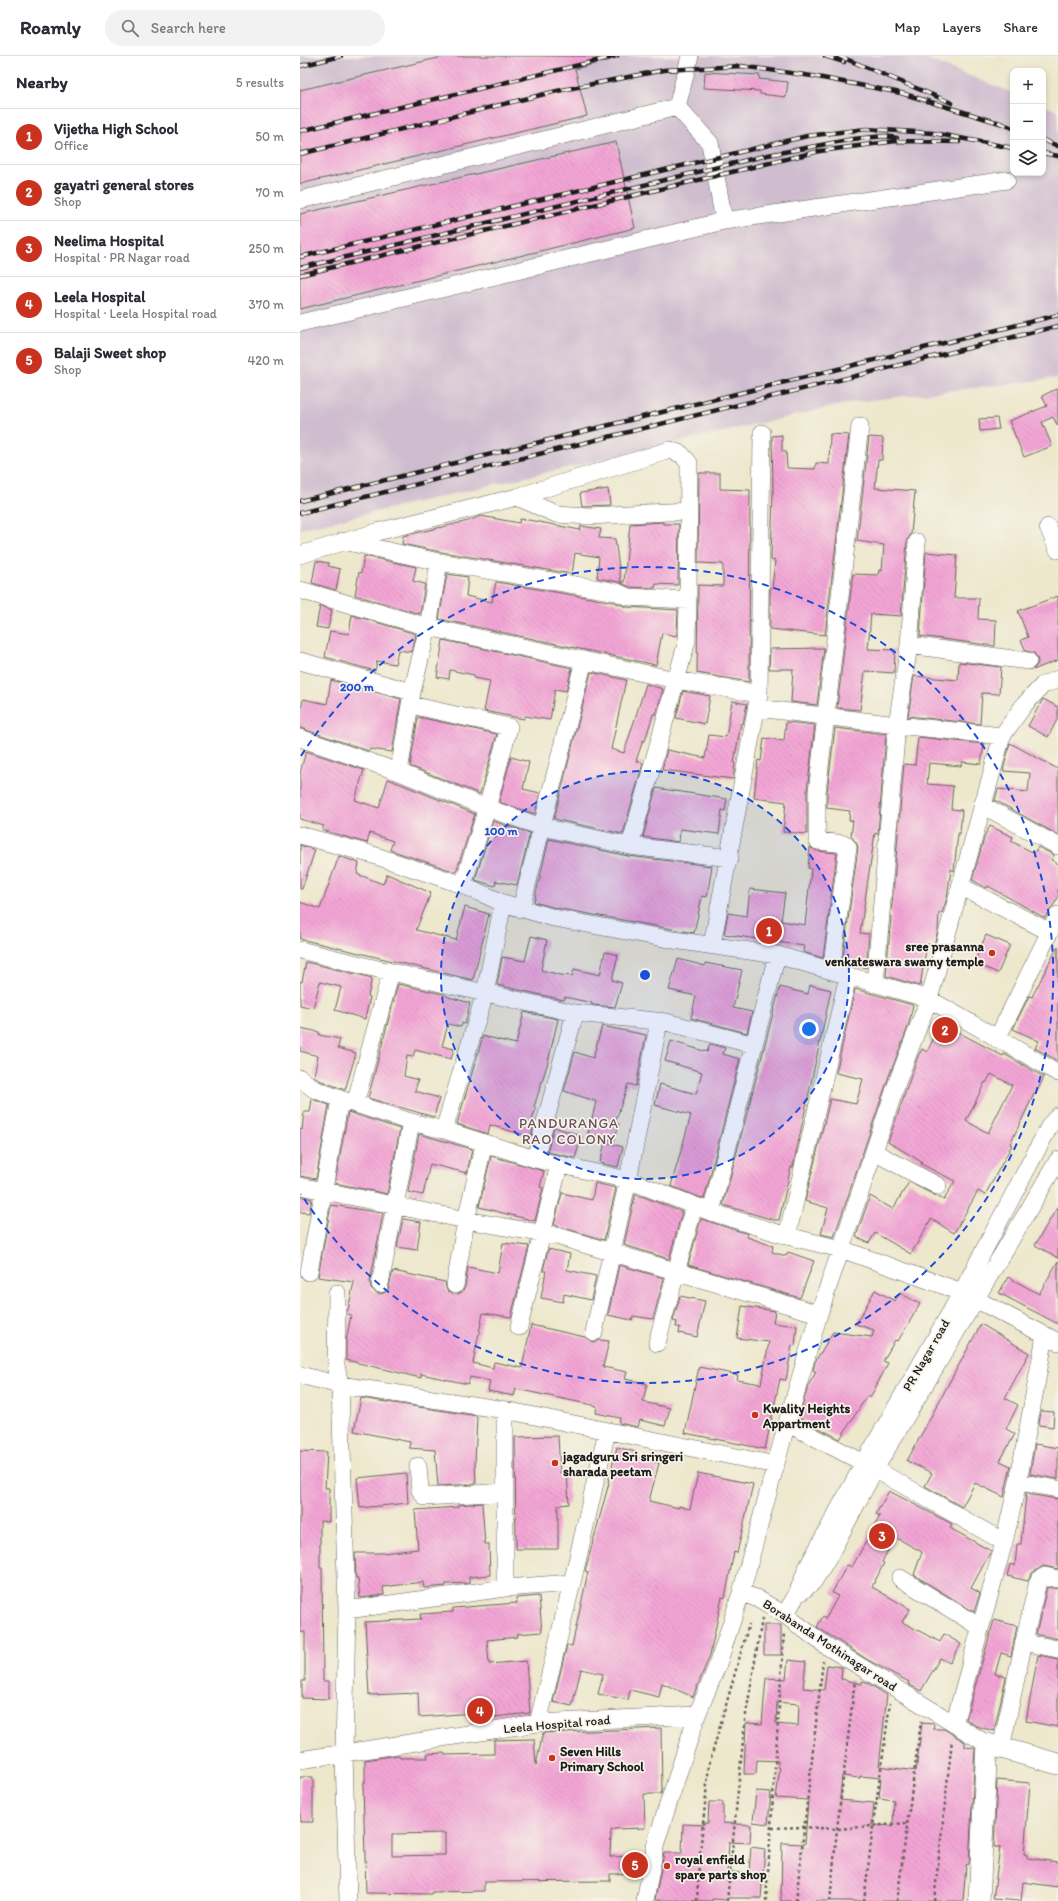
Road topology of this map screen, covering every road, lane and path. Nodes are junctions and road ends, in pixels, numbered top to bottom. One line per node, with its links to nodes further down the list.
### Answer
1 (690, 56): 2 (street)
2 (677, 107): 4 (street); 5 (street)
3 (1007, 180): 5 (street)
4 (300, 200)
5 (724, 221): 6 (street)
6 (300, 323)
7 (860, 426): 28 (street)
8 (762, 433): 27 (street)
9 (517, 497): 10 (street); 10 (street); 12 (street)
10 (688, 511): 18 (street)
11 (1048, 527): 14 (street)
12 (343, 541): 15 (street); 16 (street)
13 (917, 542): 20 (street)
14 (1058, 550)
15 (300, 555)
16 (439, 562): 18 (street); 19 (street)
17 (300, 590): 19 (street)
18 (688, 600): 25 (street)
19 (428, 627): 21 (street); 26 (street)
20 (909, 645): 23 (street); 29 (street)
21 (584, 660): 25 (street); 35 (street)
22 (300, 661): 26 (street)
23 (1028, 661)
24 (1058, 679): 30 (street)
25 (676, 680): 27 (street); 37 (street)
26 (412, 698): 32 (street); 34 (street)
27 (758, 701): 28 (street); 39 (street)
28 (826, 716): 29 (street); 49 (street)
29 (897, 725): 30 (street); 52 (street)
30 (1002, 736): 33 (street)
31 (300, 738): 32 (street)
32 (399, 772): 34 (street)
33 (982, 805): 38 (street); 41 (street)
34 (487, 808): 35 (street); 40 (street)
35 (542, 827): 37 (street); 43 (street)
36 (300, 834): 40 (street)
37 (630, 846): 39 (street)
38 (1058, 846)
39 (730, 858): 46 (street)
40 (463, 885): 42 (street)
41 (960, 886): 45 (street); 54 (street)
42 (503, 903): 43 (street); 53 (street)
43 (521, 909): 46 (street)
44 (1058, 915): 45 (street)
45 (1050, 932): 57 (street)
46 (712, 945): 48 (street)
47 (300, 950): 50 (street)
48 (777, 956): 49 (street); 58 (street)
49 (831, 971): 51 (street)
50 (391, 972): 53 (street); 61 (street)
51 (848, 976): 52 (street); 79 (street)
52 (875, 984): 54 (street)
53 (485, 993): 55 (street); 64 (street)
54 (929, 999): 57 (street); 66 (street)
55 (575, 1013): 56 (street); 67 (street)
56 (658, 1022): 58 (street); 70 (street)
57 (998, 1039): 59 (street)
58 (754, 1045): 76 (street)
59 (1058, 1073)
60 (300, 1078): 61 (street)
61 (347, 1102): 63 (street); 73 (street)
62 (1058, 1116): 87 (street, PR Nagar road)
63 (411, 1122): 64 (street); 74 (street)
64 (444, 1130): 65 (street)
65 (484, 1143): 67 (street); 77 (street)
66 (874, 1152): 72 (street); 80 (street)
67 (535, 1159): 69 (street)
68 (1058, 1160): 87 (street, PR Nagar road)
69 (559, 1165): 70 (street); 78 (street)
70 (628, 1180): 75 (street); 81 (street)
71 (300, 1186): 73 (street)
72 (938, 1186)
73 (323, 1191): 74 (street); 82 (street)
74 (395, 1206): 77 (street); 84 (street)
75 (694, 1206): 76 (street); 83 (street)
76 (712, 1212): 79 (street)
77 (466, 1220): 78 (street); 85 (street)
78 (541, 1234): 81 (street); 89 (street)
79 (787, 1236): 80 (street)
80 (841, 1249): 87 (street); 88 (street)
81 (612, 1252): 83 (street); 90 (street)
82 (309, 1272)
83 (676, 1272): 88 (street); 92 (street)
84 (380, 1284)
85 (455, 1285)
86 (337, 1293): 94 (street)
87 (969, 1296): 91 (street); 100 (street, PR Nagar road)
88 (820, 1314): 96 (street)
89 (519, 1327)
90 (594, 1332)
91 (1052, 1339): 101 (street)
92 (657, 1343)
93 (300, 1376): 94 (street)
94 (340, 1385): 95 (street); 110 (street)
95 (505, 1410): 97 (street); 103 (street)
96 (787, 1423): 98 (street); 100 (street)
97 (607, 1431): 98 (street); 107 (street)
98 (776, 1465): 109 (street)
99 (418, 1466): 103 (street)
100 (870, 1466): 104 (street); 111 (street, PR Nagar road)
101 (1018, 1482): 102 (street); 104 (street)
102 (1058, 1489)
103 (505, 1492): 108 (street)
104 (1004, 1542): 112 (street)
105 (900, 1578): 112 (street)
106 (1058, 1579): 113 (street)
107 (572, 1583): 108 (street); 120 (street)
108 (505, 1588): 110 (street)
109 (754, 1598): 111 (street, Borabanda Mothinagar road); 119 (street); 133 (path); 134 (path)
110 (347, 1610): 123 (street)
111 (785, 1614): 114 (street, Borabanda Mothinagar road); 129 (path)
112 (980, 1627): 121 (street)
113 (1025, 1637): 115 (street); 122 (street)
114 (824, 1645): 116 (street, Borabanda Mothinagar road); 128 (path)
115 (1058, 1649)
116 (857, 1666): 117 (street, Borabanda Mothinagar road); 130 (path)
117 (893, 1686): 118 (street, Borabanda Mothinagar road); 127 (path)
118 (923, 1705): 121 (street, Borabanda Mothinagar road); 126 (path)
119 (697, 1714): 120 (street, Leela Hospital road); 132 (street)
120 (538, 1723): 123 (street, Leela Hospital road)
121 (954, 1724): 122 (street, Borabanda Mothinagar road); 140 (path)
122 (994, 1746): 125 (main road, Borabanda Mothinagar road); 141 (main road)
123 (344, 1753): 124 (street, Leela Hospital road); 131 (street)
124 (300, 1760)
125 (1058, 1764)
126 (907, 1823): 127 (path); 139 (path)
127 (873, 1826): 130 (path); 138 (path)
128 (804, 1827): 129 (path); 130 (path); 136 (path)
129 (772, 1828): 135 (path)
130 (837, 1829): 137 (path)
131 (348, 1901)
132 (645, 1901)
133 (697, 1901)
134 (727, 1901)
135 (766, 1901)
136 (796, 1901)
137 (830, 1901)
138 (864, 1901)
139 (897, 1901)
140 (934, 1901)
141 (979, 1901)

